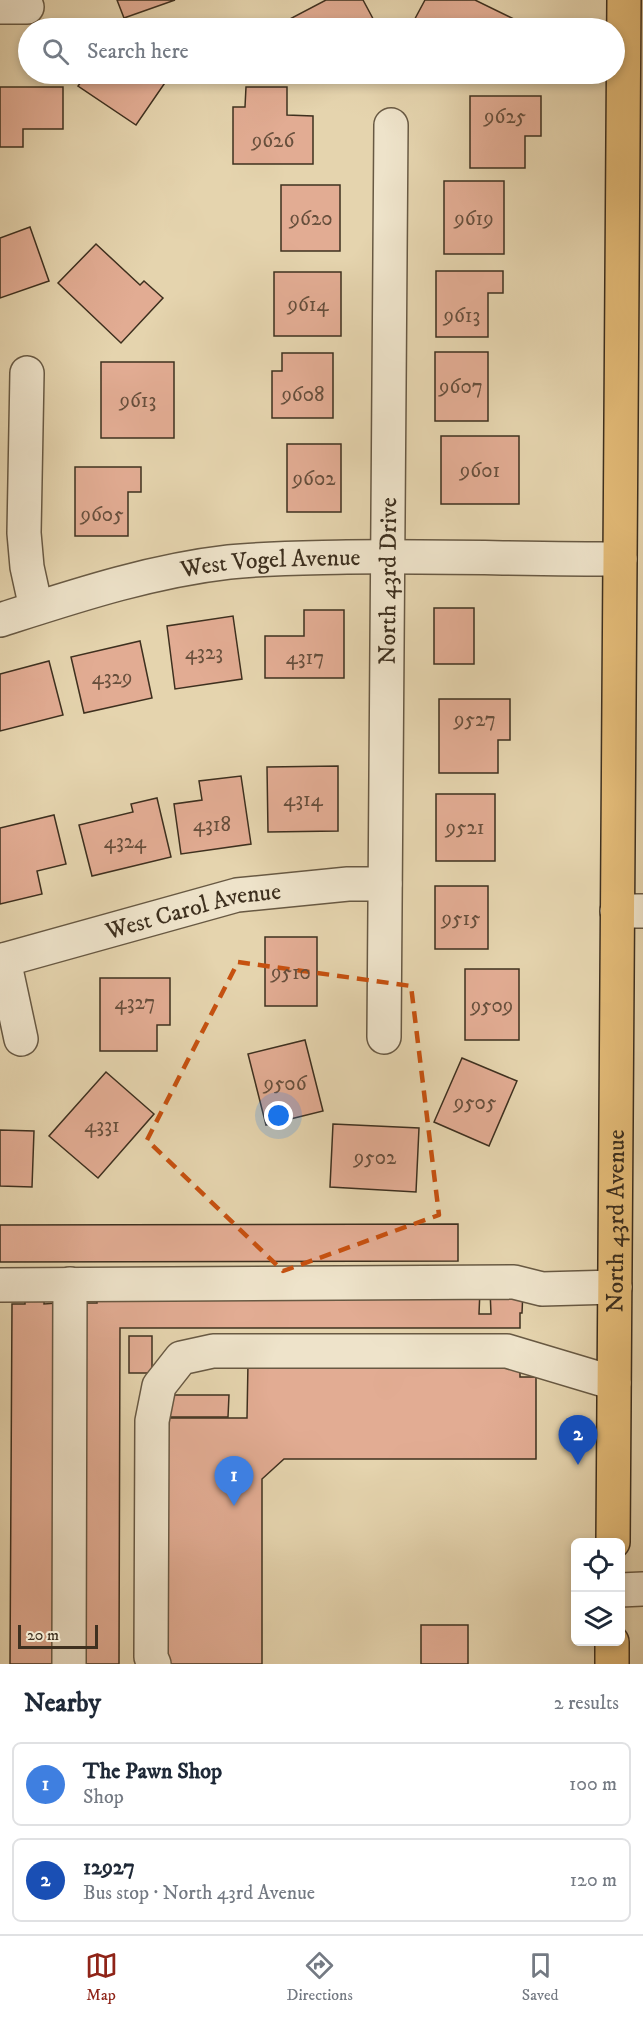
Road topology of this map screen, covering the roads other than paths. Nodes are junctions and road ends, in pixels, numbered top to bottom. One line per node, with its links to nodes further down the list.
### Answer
1 (624, 0): 2 (main road, North 43rd Avenue)
2 (624, 18)
3 (623, 84): 7 (main road, North 43rd Avenue)
4 (391, 125): 6 (street, North 43rd Drive)
5 (27, 373): 8 (street)
6 (388, 557): 7 (street, West Vogel Avenue); 8 (street, West Vogel Avenue); 10 (street, North 43rd Drive)
7 (620, 558): 11 (main road, North 43rd Avenue)
8 (36, 608): 9 (street, West Vogel Avenue)
9 (0, 620)
10 (385, 884): 12 (street, West Carol Avenue); 13 (street, North 43rd Drive)
11 (630, 911): 17 (main road, North 43rd Avenue)
12 (2, 961): 14 (street, West Carol Avenue)
13 (384, 1037)
14 (21, 1039)
15 (70, 1284): 16 (street); 17 (street); 23 (street)
16 (0, 1285)
17 (615, 1287): 18 (main road, North 43rd Avenue)
18 (614, 1383): 19 (main road, North 43rd Avenue); 24 (street)
19 (613, 1538)
20 (625, 1590): 21 (street)
21 (643, 1590)
22 (612, 1646): 25 (main road)
23 (69, 1664)
24 (154, 1664)
25 (612, 1664)

